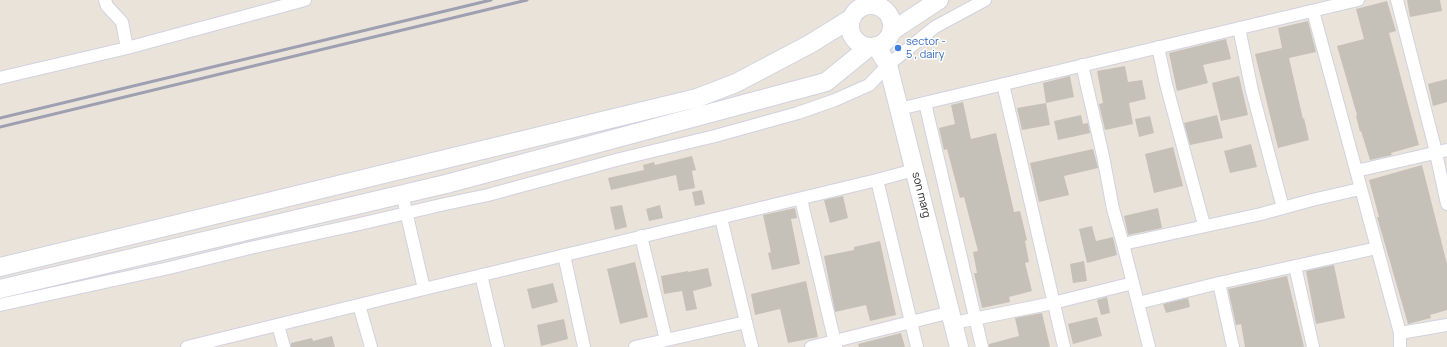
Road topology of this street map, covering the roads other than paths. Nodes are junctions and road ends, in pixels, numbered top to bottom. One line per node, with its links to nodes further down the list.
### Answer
1 (105, 0): 13 (street)
2 (305, 0): 13 (street)
3 (939, 0): 11 (street)
4 (985, 0): 15 (street)
5 (1358, 0): 8 (street)
6 (1397, 0): 21 (street)
7 (875, 3): 9 (street); 11 (street)
8 (1313, 11): 10 (street); 23 (street)
9 (852, 18): 12 (street); 38 (street)
10 (1239, 28): 14 (street); 29 (street)
11 (892, 30): 12 (street)
12 (873, 47): 15 (street, son marg); 26 (street)
13 (127, 48): 17 (street)
14 (1158, 48): 16 (street); 32 (street)
15 (888, 65): 20 (street, son marg); 30 (street)
16 (1082, 65): 18 (street); 34 (street)
17 (0, 78)
18 (1003, 84): 19 (street); 44 (street)
19 (925, 103): 20 (street); 49 (street)
20 (899, 109): 22 (street, son marg)
21 (1442, 152): 23 (street); 28 (street)
22 (914, 170): 24 (street); 48 (street, son marg)
23 (1356, 171): 25 (street)
24 (878, 180): 27 (street); 51 (street)
25 (1360, 189): 29 (street); 35 (street)
26 (402, 194): 30 (street); 42 (street)
27 (801, 199): 31 (street); 56 (street)
28 (1447, 204)
29 (1282, 208): 32 (street)
30 (407, 213): 43 (street); 46 (street)
31 (721, 218): 33 (street); 50 (street)
32 (1204, 226): 34 (street)
33 (641, 236): 36 (street); 55 (street)
34 (1122, 244): 40 (street)
35 (1377, 248): 37 (street); 54 (street)
36 (564, 255): 39 (street); 62 (street)
37 (1295, 266): 41 (street); 72 (street)
38 (0, 267)
39 (481, 275): 43 (street); 61 (street)
40 (1133, 283): 44 (street); 45 (street)
41 (1220, 283): 45 (street); 71 (street)
42 (0, 289)
43 (424, 289): 47 (street)
44 (1053, 303): 49 (street); 69 (street)
45 (1138, 303): 70 (street)
46 (0, 305)
47 (359, 305): 52 (street); 60 (street)
48 (952, 318): 49 (street); 51 (street); 67 (street, son marg)
49 (975, 319): 68 (street)
50 (746, 322): 55 (street); 64 (street)
51 (911, 322): 56 (street); 66 (street)
52 (278, 325): 57 (street); 59 (street)
53 (1447, 325): 54 (street)
54 (1400, 333): 73 (street)
55 (666, 340): 63 (street)
56 (836, 344): 65 (street)
57 (200, 345): 58 (street)
58 (187, 347)
59 (284, 347)
60 (371, 347)
61 (498, 347)
62 (584, 347)
63 (635, 347)
64 (752, 347)
65 (811, 347)
66 (917, 347)
67 (959, 347)
68 (982, 347)
69 (1064, 347)
70 (1149, 347)
71 (1233, 347)
72 (1313, 347)
73 (1400, 347)

